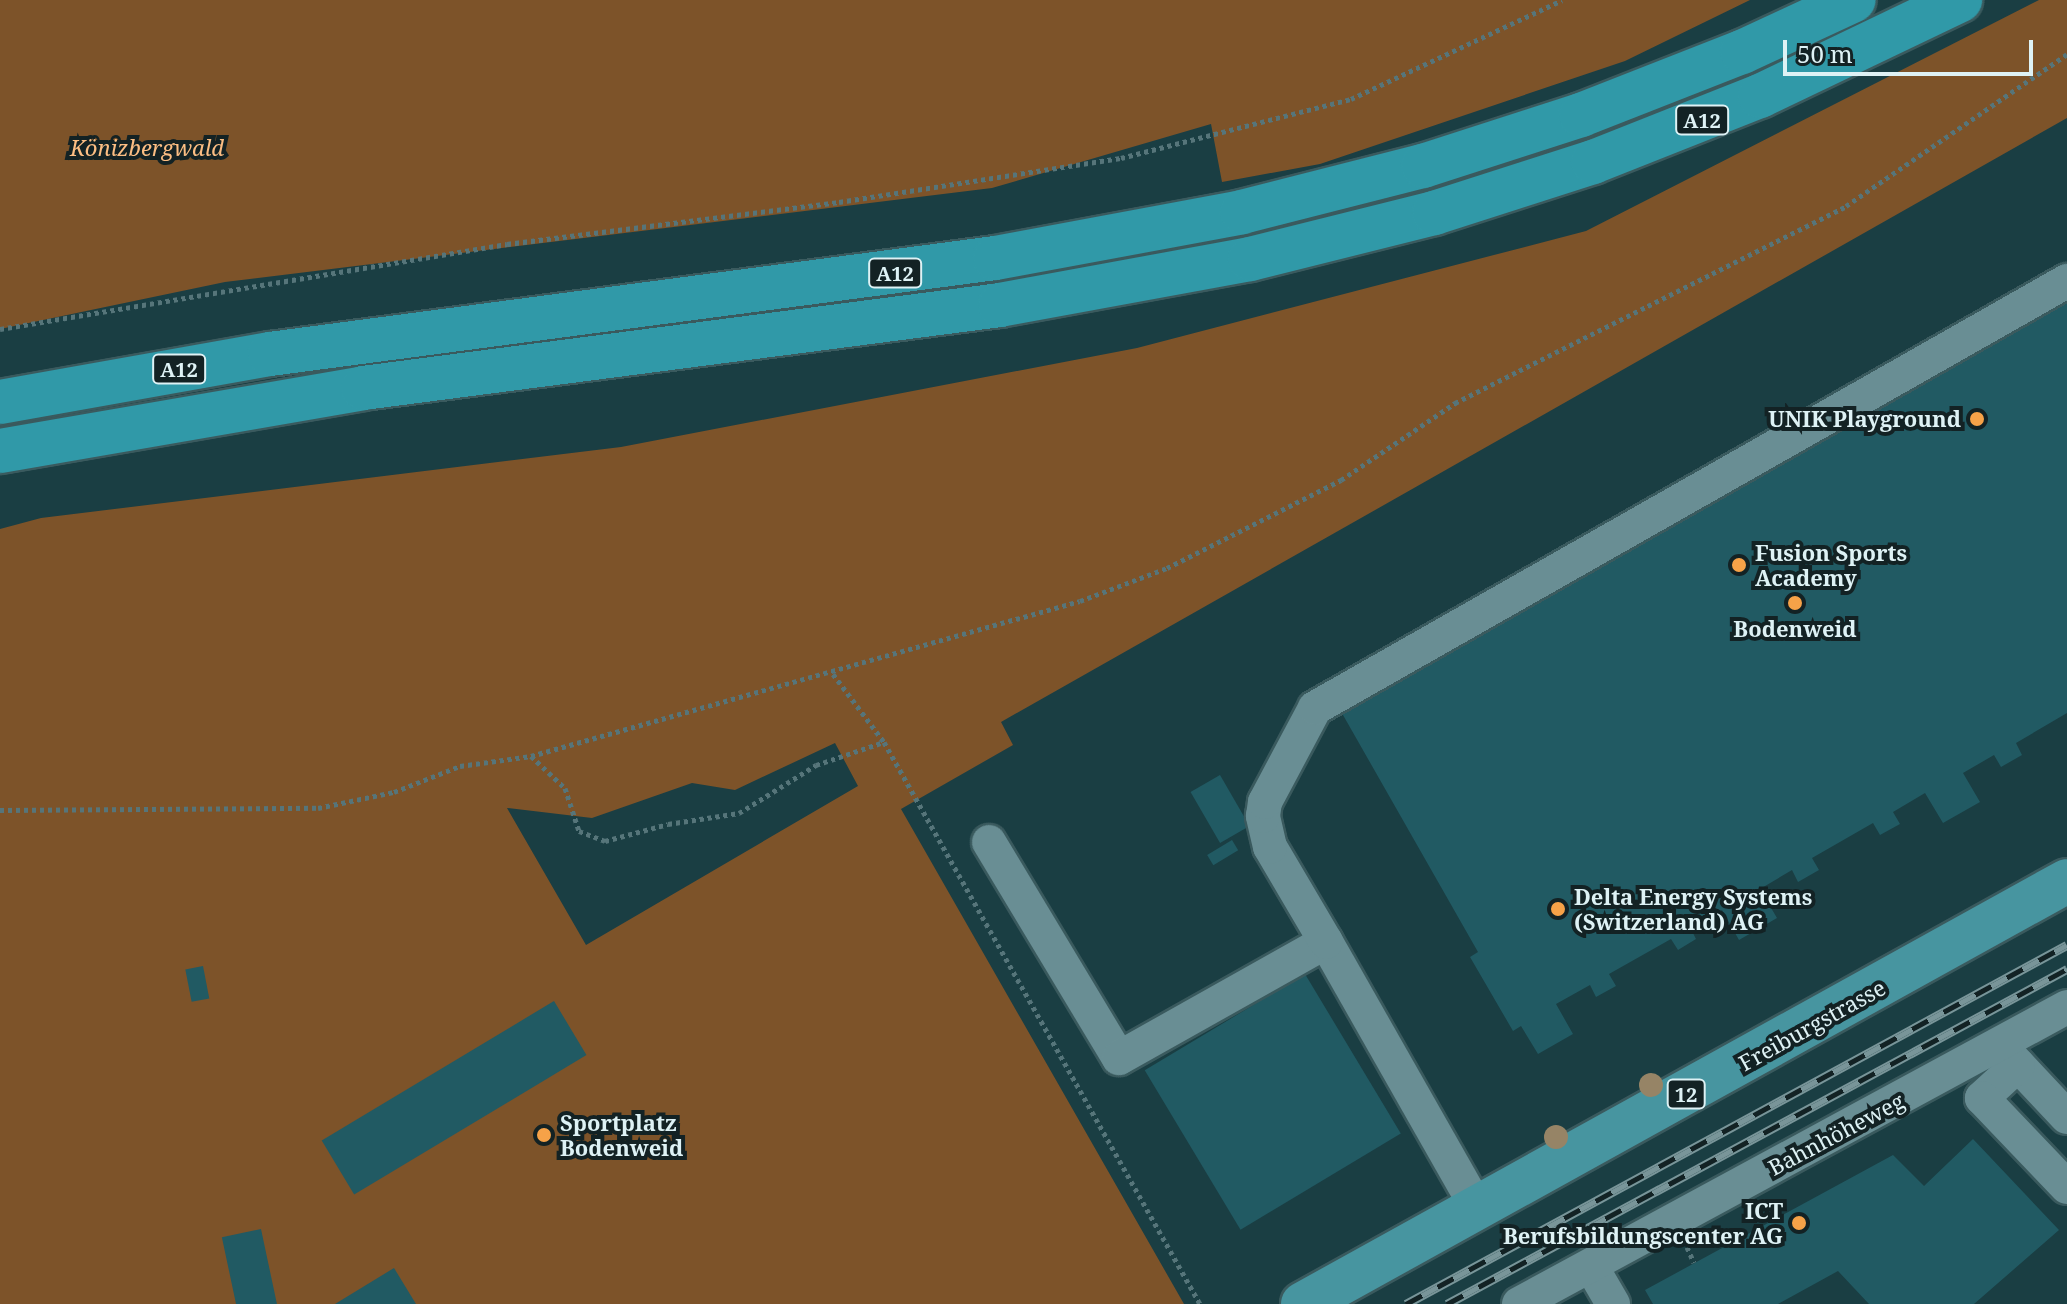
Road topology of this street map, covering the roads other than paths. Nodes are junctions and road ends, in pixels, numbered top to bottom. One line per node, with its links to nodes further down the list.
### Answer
1 (1854, 0): 4 (highway, A12)
2 (1960, 0): 5 (highway, A12)
3 (2067, 281): 10 (street)
4 (0, 402)
5 (99, 431): 6 (highway, A12); 7 (highway)
6 (0, 451)
7 (0, 465)
8 (989, 842): 10 (street)
9 (2067, 881): 15 (main road, Freiburgstrasse / 12)
10 (1326, 942): 15 (street)
11 (2067, 1007): 12 (street, Bahnhöheweg)
12 (2009, 1055): 13 (street); 14 (street); 16 (street, Bahnhöheweg)
13 (2065, 1110)
14 (2067, 1187)
15 (1478, 1210): 17 (main road, Freiburgstrasse / 12)
16 (1591, 1266): 18 (street, Bahnhöheweg); 19 (street)
17 (1303, 1304)
18 (1519, 1304)
19 (1613, 1304)

